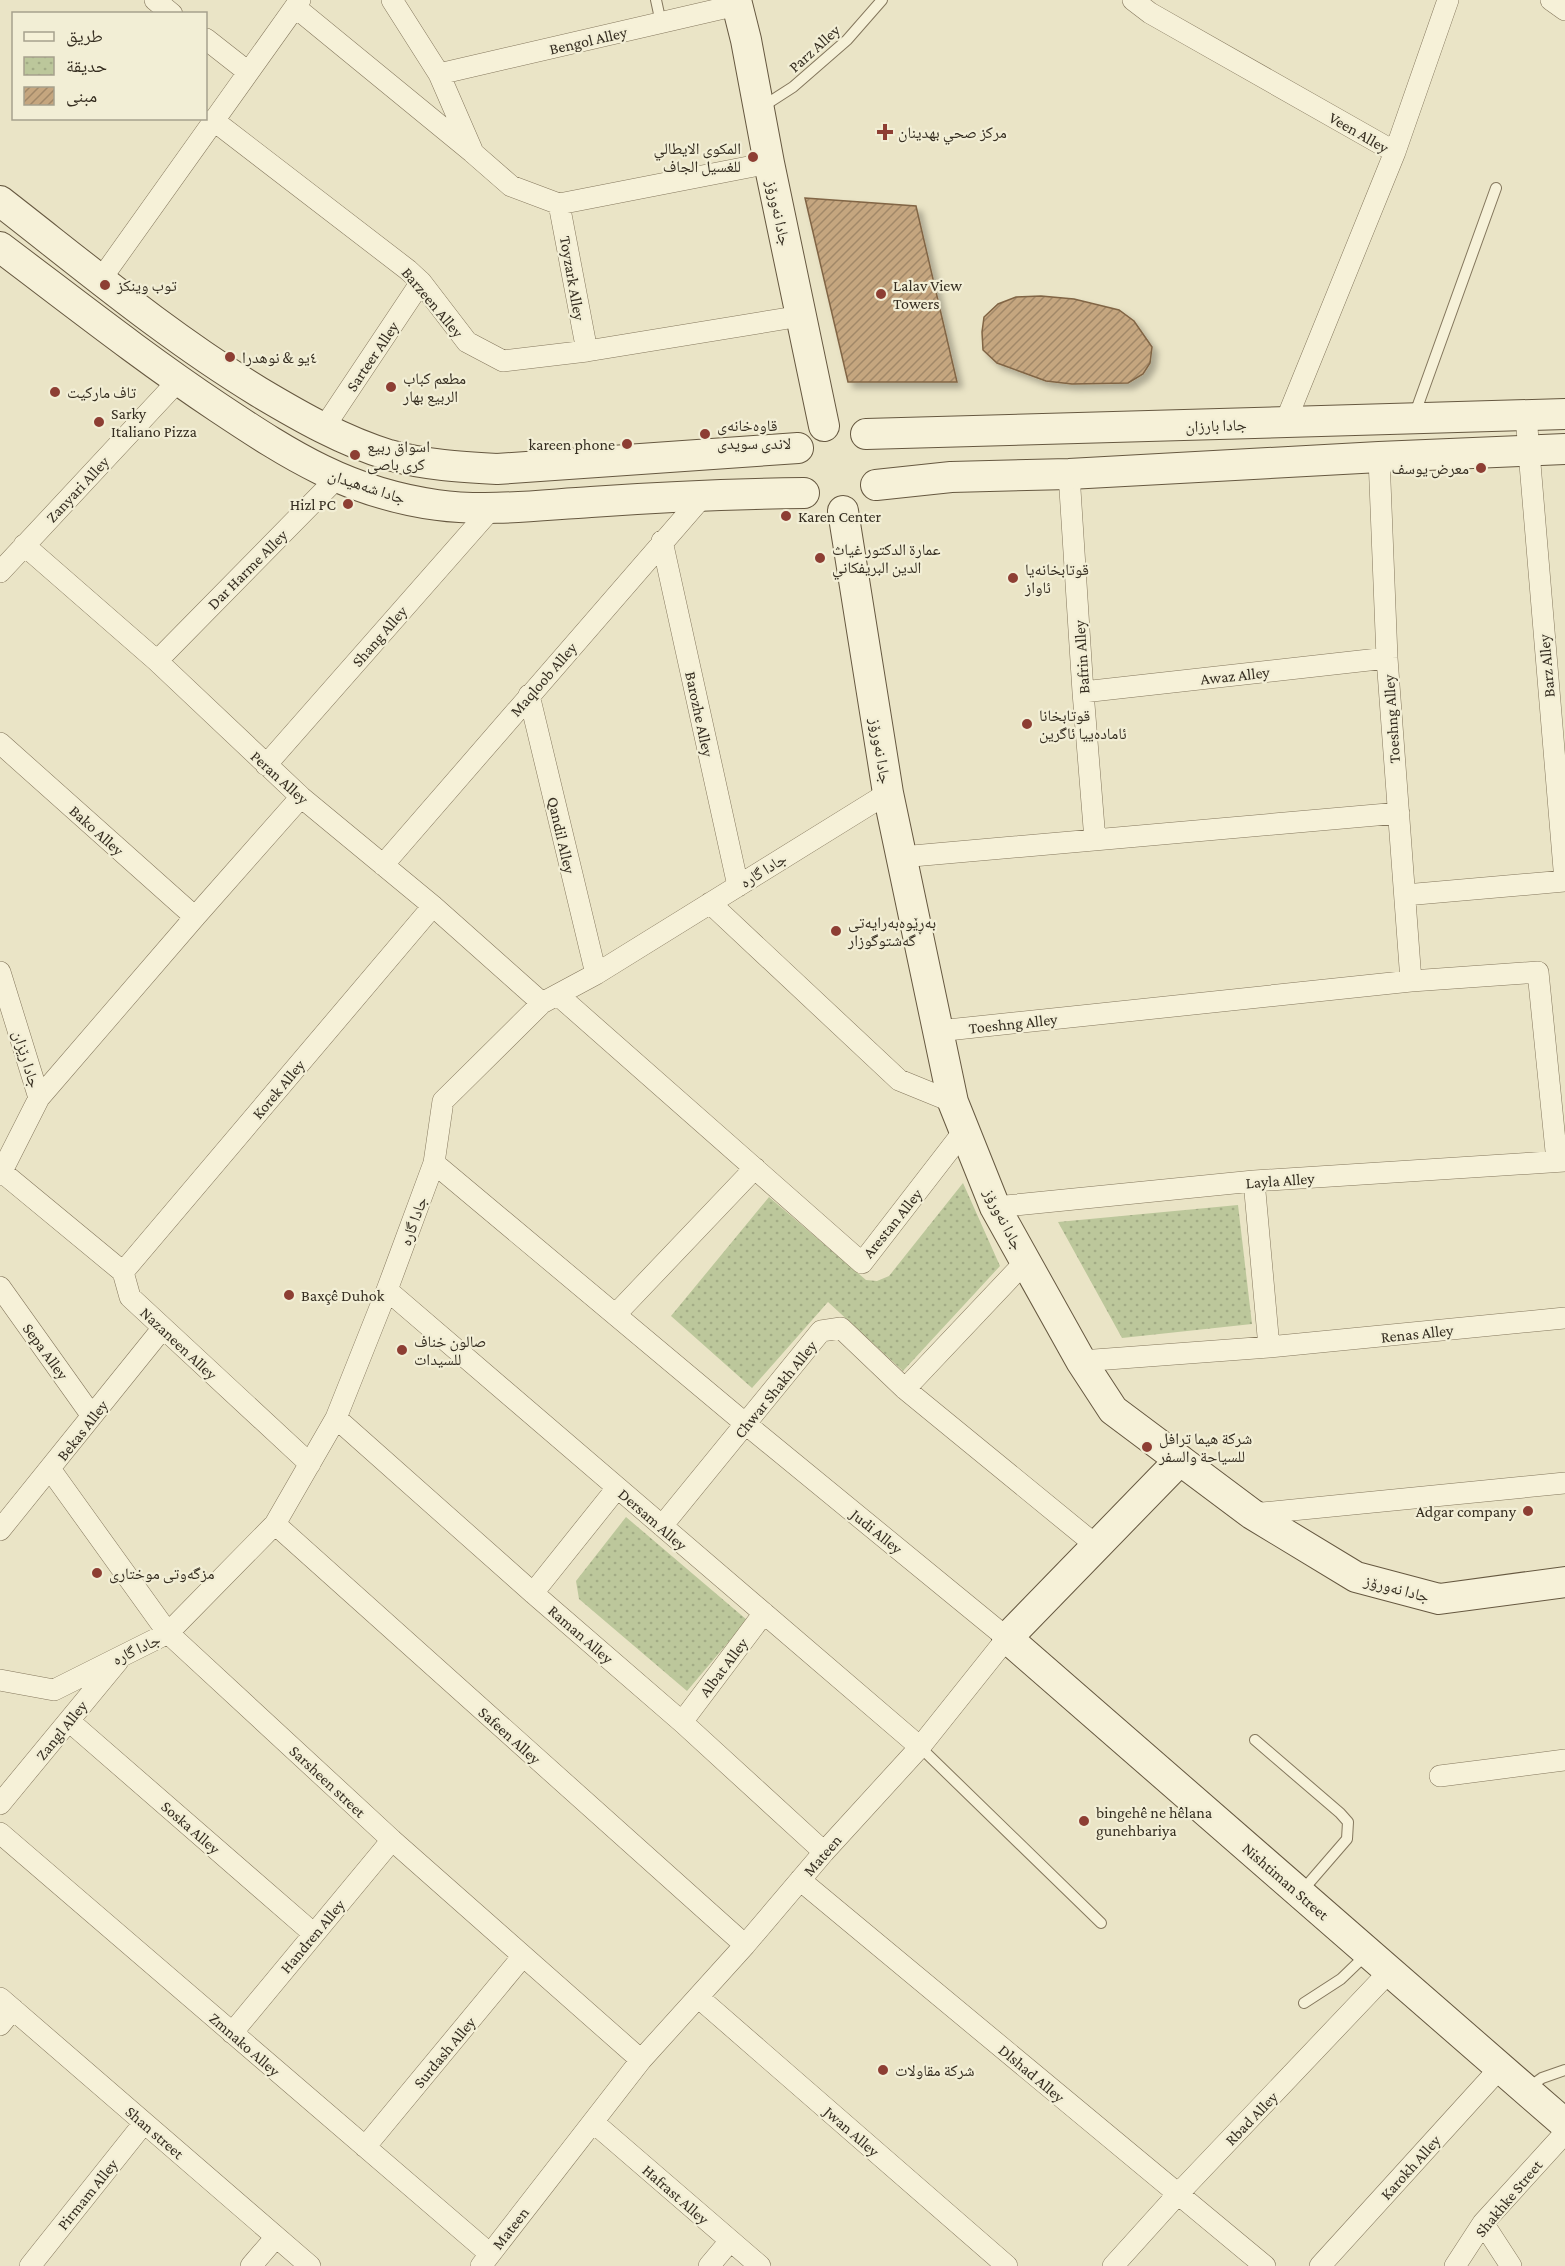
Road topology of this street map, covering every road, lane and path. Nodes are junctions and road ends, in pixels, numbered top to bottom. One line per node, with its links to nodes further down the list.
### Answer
1 (155, 0): 11 (street)
2 (392, 0): 15 (street)
3 (656, 0): 12 (lane)
4 (882, 0): 16 (lane, Parz Alley)
5 (1133, 0): 19 (street, Veen Alley)
6 (1448, 0): 19 (street)
7 (1551, 0): 10 (street)
8 (736, 3): 12 (street, Bengol Alley); 16 (main road, جادا نەورۆز)
9 (297, 4): 14 (street); 18 (street)
10 (1565, 10)
11 (170, 12)
12 (661, 23): 15 (street, Bengol Alley)
13 (207, 40): 14 (street)
14 (248, 72): 17 (street)
15 (439, 74): 18 (street)
16 (759, 110): 20 (main road, جادا نەورۆز)
17 (213, 120): 27 (street); 28 (street, Barzeen Alley)
18 (472, 152): 22 (street)
19 (1395, 152): 35 (street, Veen Alley)
20 (769, 163): 22 (street); 29 (main road, جادا نەورۆز)
21 (1496, 188): 34 (lane)
22 (559, 204): 30 (street, Toyzark Alley)
23 (1, 205): 25 (main road)
24 (0, 247): 26 (main road, جادا شەهیدان)
25 (68, 253): 26 (main road); 27 (main road)
26 (42, 278): 31 (main road, جادا شەهیدان)
27 (101, 279): 37 (main road)
28 (421, 282): 30 (street, Barzeen Alley); 37 (street, Sarteer Alley)
29 (801, 316): 30 (street, Barzeen Alley); 36 (main road, جادا نەورۆز)
30 (587, 351)
31 (178, 381): 44 (main road, جادا شەهیدان); 51 (street, Zanyari Alley)
32 (1565, 414): 33 (main road, جادا بارزان)
33 (1526, 416): 34 (main road, جادا بارزان); 41 (street, Barz Alley)
34 (1413, 418): 35 (main road, جادا بارزان)
35 (1286, 423): 38 (main road, جادا بارزان)
36 (824, 426): 38 (main road); 39 (main road)
37 (324, 429): 39 (main road)
38 (866, 434): 45 (main road)
39 (798, 448): 46 (main road)
40 (1565, 449): 41 (main road)
41 (1528, 450): 42 (main road); 65 (street, Barz Alley)
42 (1379, 456): 43 (main road); 53 (street, Toeshng Alley)
43 (1069, 474): 45 (main road); 55 (street, Bafrin Alley)
44 (337, 478): 48 (main road, جادا شەهیدان); 54 (street, Dar Harme Alley)
45 (876, 484): 49 (main road)
46 (804, 493): 47 (main road, جادا شەهیدان); 49 (main road)
47 (704, 495): 48 (main road, جادا شەهیدان); 50 (street, Maqloob Alley)
48 (492, 508): 58 (street, Shang Alley)
49 (843, 511): 59 (main road, جادا نەورۆز)
50 (662, 541): 56 (street, Maqloob Alley); 66 (street, Barozhe Alley)
51 (24, 545): 52 (street, Zanyari Alley); 54 (street, Peran Alley)
52 (0, 572)
53 (1386, 658): 55 (street, Awaz Alley); 61 (street, Toeshng Alley)
54 (158, 661): 58 (street, Peran Alley)
55 (1083, 692): 62 (street, Bafrin Alley)
56 (529, 695): 64 (street, Maqloob Alley); 72 (street, Qandil Alley)
57 (0, 743): 70 (street, Bako Alley)
58 (266, 765): 60 (street, Peran Alley)
59 (888, 793): 63 (main road, جادا نەورۆز); 66 (street, جادا گارە)
60 (302, 797): 64 (street, Peran Alley); 70 (street)
61 (1398, 813): 62 (street); 67 (street, Toeshng Alley)
62 (1095, 840): 63 (street)
63 (901, 857): 75 (main road, جادا نەورۆز)
64 (383, 865): 69 (street, Peran Alley)
65 (1565, 881): 67 (street, Barz Alley)
66 (738, 886): 68 (street, جادا گارە)
67 (1405, 895): 73 (street, Toeshng Alley)
68 (710, 903): 72 (street, جادا گارە); 77 (street)
69 (433, 906): 74 (street, Peran Alley); 86 (street, Korek Alley)
70 (195, 917): 76 (street)
71 (0, 972): 76 (street, جادا رێزان)
72 (596, 974): 74 (street, جادا گارە)
73 (1411, 981): 75 (street, Toeshng Alley); 79 (street, Toeshng Alley)
74 (550, 999): 80 (street, جادا گارە); 81 (street, Arestan Alley)
75 (938, 1031): 77 (main road, جادا نەورۆز)
76 (39, 1098): 82 (street, جادا رێزان)
77 (953, 1102): 78 (main road, جادا نەورۆز)
78 (964, 1131): 81 (street, Arestan Alley); 84 (main road, جادا نەورۆز)
79 (1561, 1161): 83 (street, Layla Alley)
80 (434, 1163): 88 (street, جادا گارە); 89 (street, Judi Alley)
81 (755, 1168): 89 (street)
82 (1, 1173): 86 (street)
83 (1254, 1181): 84 (street, Layla Alley); 92 (street)
84 (995, 1207): 85 (main road, جادا نەورۆز)
85 (1026, 1261): 93 (main road, جادا نەورۆز); 94 (street)
86 (123, 1272): 91 (street, Nazaneen Alley)
87 (0, 1287): 95 (street, Sepa Alley)
88 (387, 1290): 96 (street, جادا گارە); 102 (street, Dersam Alley)
89 (616, 1314): 97 (street, Judi Alley)
90 (1565, 1318): 92 (street, Renas Alley)
91 (162, 1329): 95 (street, Bekas Alley); 99 (street, Nazaneen Alley)
92 (1269, 1347): 93 (street, Renas Alley)
93 (1081, 1361): 98 (main road, جادا نەورۆز)
94 (904, 1389): 97 (street, Chwar Shakh Alley); 107 (street)
95 (92, 1416): 100 (street, Bekas Alley)
96 (336, 1418): 99 (street, جادا گارە); 109 (street, Raman Alley)
97 (747, 1425): 105 (street, Chwar Shakh Alley); 112 (street, Judi Alley)
98 (1180, 1460): 103 (main road, جادا نەورۆز); 107 (main road, Mateen)
99 (310, 1464): 104 (street, جادا گارە)
100 (50, 1469): 106 (street, Bekas Alley); 111 (street, Sarsheen street)
101 (1565, 1483): 103 (street)
102 (617, 1488): 105 (street, Dersam Alley); 109 (street)
103 (1252, 1514): 108 (main road, جادا نەورۆز)
104 (276, 1524): 111 (street, جادا گارە); 129 (street, Safeen Alley)
105 (662, 1526): 110 (street, Dersam Alley)
106 (0, 1530)
107 (1098, 1547): 112 (main road, Mateen)
108 (1565, 1582)
109 (533, 1593): 116 (street, Raman Alley)
110 (764, 1613): 116 (street, Albat Alley); 118 (street, Dersam Alley)
111 (168, 1633): 113 (street, جادا گارە); 123 (street, Sarsheen street)
112 (1007, 1638): 118 (street, Mateen); 126 (main road, Nishtiman Street)
113 (122, 1656): 114 (street, جادا گارە); 115 (street, Zangl Alley)
114 (0, 1680)
115 (69, 1721): 121 (street, Zangl Alley); 128 (street, Soska Alley)
116 (682, 1722): 124 (street, Raman Alley)
117 (1255, 1740): 126 (lane)
118 (920, 1747): 124 (street, Mateen); 127 (lane)
119 (1565, 1760): 120 (street)
120 (1440, 1776)
121 (0, 1804)
122 (0, 1833): 135 (street, Zmnako Alley)
123 (392, 1840): 128 (street, Handren Alley); 130 (street, Sarsheen street)
124 (824, 1852): 125 (street, Mateen)
125 (800, 1880): 129 (street, Mateen); 145 (street, Dlshad Alley)
126 (1300, 1894): 131 (main road, Nishtiman Street)
127 (1101, 1923)
128 (314, 1934): 135 (street, Handren Alley)
129 (745, 1945): 132 (street, Mateen)
130 (523, 1956): 136 (street, Sarsheen street); 144 (street, Surdash Alley)
131 (1379, 1962): 133 (lane); 137 (main road, Nishtiman Street); 145 (street, Rbad Alley)
132 (698, 1997): 136 (street, Mateen); 155 (street, Jwan Alley)
133 (1304, 2003)
134 (4, 2011): 141 (street, Shan street)
135 (232, 2033): 144 (street, Zmnako Alley)
136 (641, 2060): 140 (street, Mateen)
137 (1500, 2068): 139 (main road, Nishtiman Street); 158 (street, Karokh Alley)
138 (1565, 2070): 139 (lane)
139 (1526, 2090): 142 (main road, Nishtiman Street)
140 (593, 2122): 148 (street, Hafrast Alley); 149 (street, Mateen)
141 (144, 2123): 147 (street, Shan street); 150 (street, Pirmam Alley)
142 (1565, 2124)
143 (1565, 2133): 146 (street, Shakhke Street)
144 (365, 2147): 149 (street, Zmnako Alley)
145 (1178, 2194): 156 (street, Rbad Alley); 157 (street, Dlshad Alley)
146 (1484, 2223): 159 (street, Shakhke Street); 160 (street)
147 (276, 2237): 151 (street); 152 (street, Shan street)
148 (730, 2241): 153 (street); 154 (street, Hafrast Alley)
149 (485, 2260)
150 (30, 2266)
151 (251, 2266)
152 (310, 2266)
153 (709, 2266)
154 (760, 2266)
155 (1007, 2266)
156 (1113, 2266)
157 (1265, 2266)
158 (1320, 2266)
159 (1455, 2266)
160 (1511, 2266)

